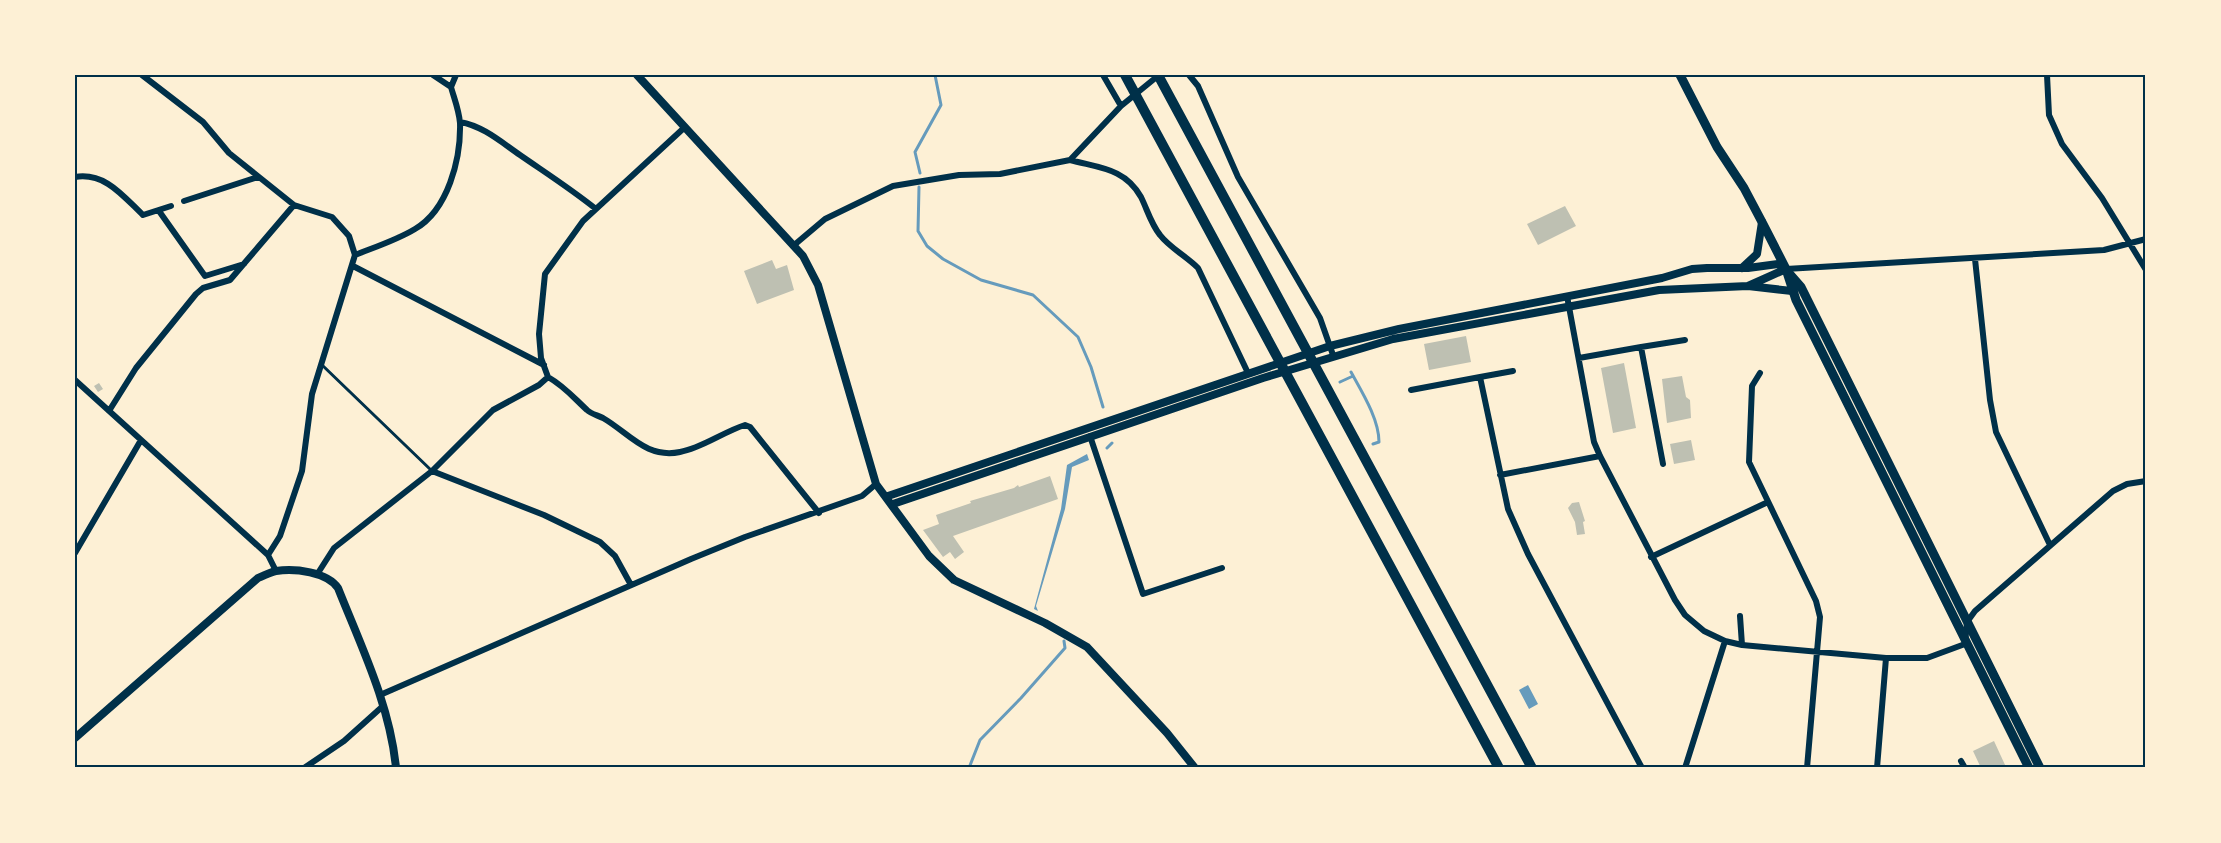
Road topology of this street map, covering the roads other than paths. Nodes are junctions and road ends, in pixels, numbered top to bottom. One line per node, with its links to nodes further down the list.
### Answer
1 (142, 75): 17 (street)
2 (433, 75): 11 (street)
3 (456, 75): 11 (street)
4 (637, 75): 14 (street)
5 (1102, 75): 12 (street)
6 (1125, 75): 85 (highway)
7 (1158, 75): 12 (street); 86 (highway)
8 (1189, 75): 39 (street)
9 (1680, 75): 23 (main road)
10 (2047, 75): 25 (street)
11 (451, 87): 13 (street)
12 (1123, 105): 15 (street)
13 (459, 123): 21 (street); 27 (street)
14 (685, 127): 21 (street); 26 (street)
15 (1070, 160): 26 (street); 44 (street)
16 (75, 177): 22 (street)
17 (258, 177): 18 (street); 19 (street)
18 (184, 201)
19 (294, 205): 27 (street); 29 (street)
20 (171, 206): 22 (street)
21 (596, 209): 42 (street)
22 (159, 211): 29 (street)
23 (1762, 222): 31 (main road); 32 (main road)
24 (2146, 239): 25 (street)
25 (2131, 244): 28 (street); 33 (street)
26 (793, 246): 59 (street)
27 (355, 255): 30 (street)
28 (1975, 259): 32 (street); 63 (street)
29 (245, 264): 51 (street)
30 (353, 266): 41 (street); 42 (street)
31 (1741, 268): 32 (main road); 36 (main road)
32 (1786, 269): 34 (main road); 35 (main road); 72 (main road)
33 (2146, 270)
34 (1748, 286): 35 (main road); 36 (main road)
35 (1792, 291): 74 (main road)
36 (1568, 301): 39 (main road); 40 (street)
37 (1685, 340): 38 (street)
38 (1641, 347): 40 (street); 55 (street)
39 (1331, 351): 45 (main road)
40 (1579, 358): 54 (street)
41 (320, 364): 56 (lane); 65 (street)
42 (544, 365): 47 (street)
43 (1513, 371): 48 (street)
44 (1248, 373): 45 (main road); 60 (main road)
45 (1262, 373): 52 (main road)
46 (1760, 374): 61 (street)
47 (548, 377): 56 (street); 62 (street)
48 (1480, 377): 50 (street); 57 (street)
49 (77, 384): 51 (street)
50 (1411, 390)
51 (109, 411): 53 (street)
52 (1090, 436): 60 (main road); 67 (street)
53 (141, 440): 64 (street); 65 (street)
54 (1600, 456): 57 (street); 66 (street)
55 (1663, 464)
56 (432, 471): 69 (street); 70 (street)
57 (1500, 475): 87 (street)
58 (2146, 481): 63 (street)
59 (876, 484): 60 (street); 62 (street)
60 (890, 500): 84 (street)
61 (1768, 502): 66 (street); 76 (street)
62 (819, 513): 70 (street)
63 (2050, 545): 72 (street)
64 (75, 553)
65 (268, 555): 68 (street)
66 (1651, 557): 73 (street)
67 (1222, 568)
68 (276, 571): 69 (street); 80 (street)
69 (318, 573): 78 (street)
70 (631, 585): 78 (street)
71 (1740, 616): 75 (street)
72 (1967, 622): 74 (street); 93 (main road)
73 (1725, 641): 75 (street); 88 (street)
74 (1965, 644): 77 (street); 92 (main road)
75 (1742, 645): 76 (street)
76 (1817, 653): 77 (street); 89 (street)
77 (1886, 658): 90 (street)
78 (380, 695): 79 (street)
79 (383, 706): 82 (street); 83 (street)
80 (75, 738)
81 (1961, 760): 91 (street)
82 (304, 768)
83 (396, 768)
84 (1195, 768)
85 (1500, 768)
86 (1532, 768)
87 (1642, 768)
88 (1685, 768)
89 (1807, 768)
90 (1877, 768)
91 (1965, 768)
92 (2029, 768)
93 (2040, 768)

